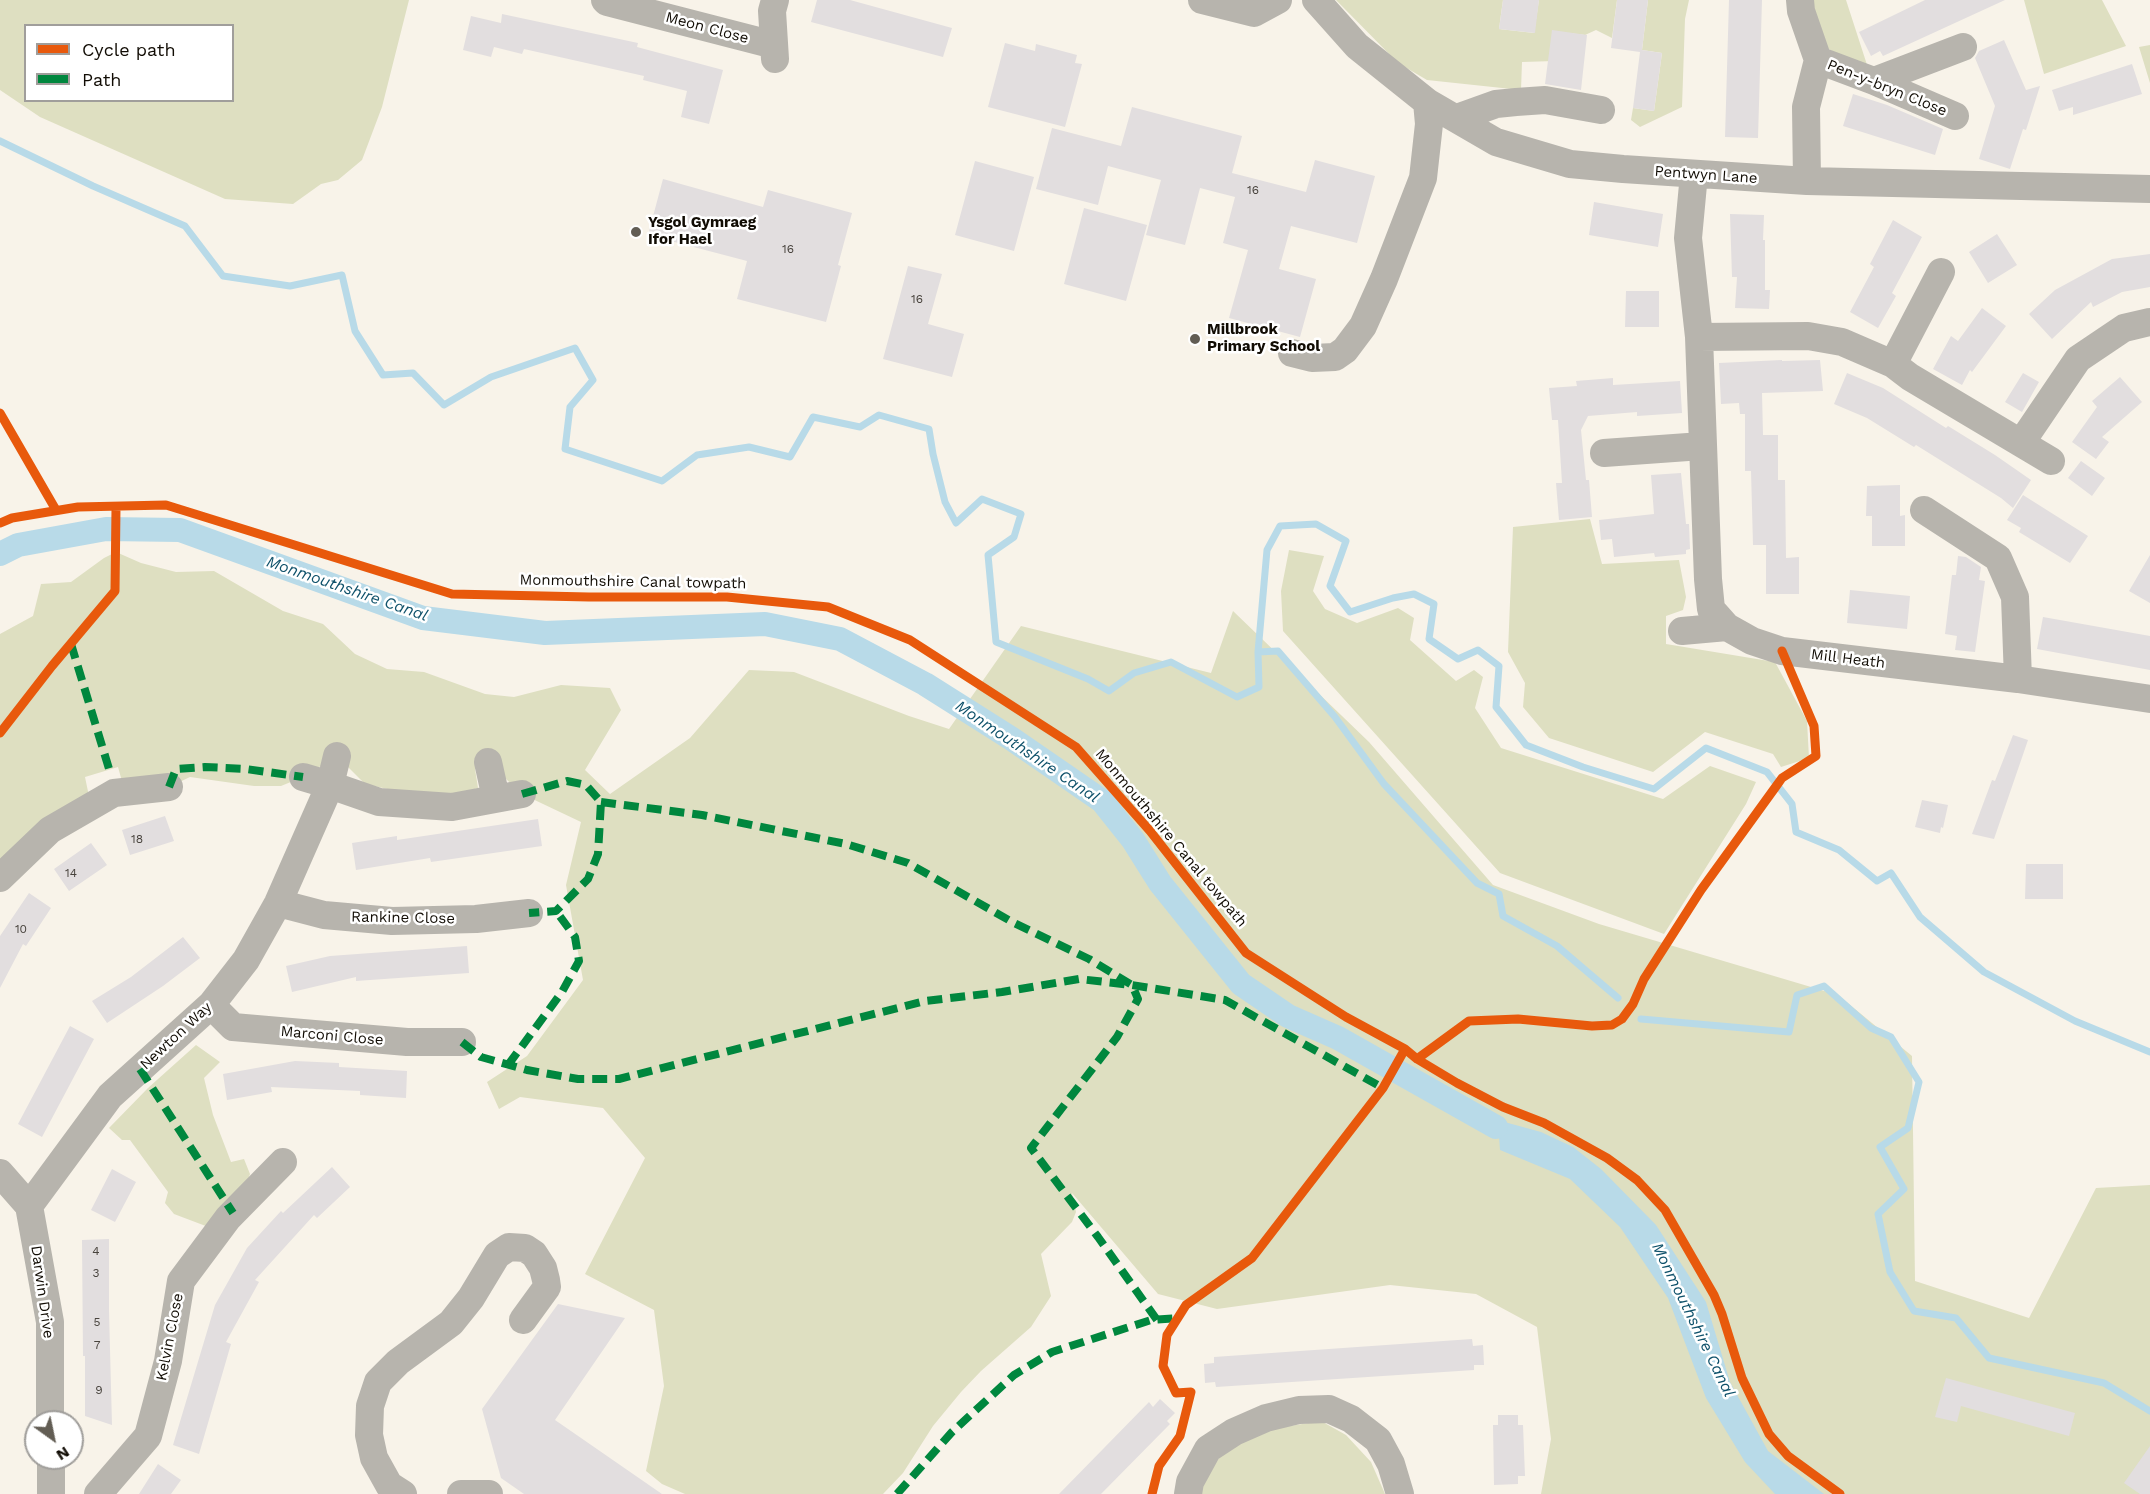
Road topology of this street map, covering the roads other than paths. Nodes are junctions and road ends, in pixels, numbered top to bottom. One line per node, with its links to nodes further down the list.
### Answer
1 (605, 0): 2 (street, Meon Close)
2 (775, 0)
3 (1202, 0): 4 (street)
4 (1278, 0)
5 (1316, 0): 10 (street, Pentwyn Lane)
6 (1800, 0): 8 (street, Pen-y-bryn Close)
7 (1963, 47): 9 (street)
8 (1818, 60): 9 (street, Pen-y-bryn Close); 15 (street, Pen-y-bryn Close)
9 (1874, 81): 12 (street, Pen-y-bryn Close)
10 (1427, 102): 13 (street, Pentwyn Lane); 20 (street)
11 (1601, 110): 13 (street)
12 (1955, 116)
13 (1457, 118): 14 (street, Pentwyn Lane)
14 (1694, 174): 15 (street, Pentwyn Lane); 19 (street, Mill Heath)
15 (1807, 181): 16 (street, Pentwyn Lane)
16 (2150, 189)
17 (1941, 272): 21 (street)
18 (2150, 322): 22 (street)
19 (1699, 338): 21 (street); 23 (street, Mill Heath)
20 (1292, 353)
21 (1893, 364): 22 (street)
22 (2021, 443): 25 (street)
23 (1702, 446): 24 (street); 27 (street, Mill Heath)
24 (1604, 453)
25 (2051, 461)
26 (1924, 510): 29 (street)
27 (1727, 627): 28 (street); 29 (street, Mill Heath)
28 (1682, 631)
29 (2018, 679): 30 (street, Mill Heath)
30 (2150, 699)
31 (337, 756): 34 (street, Newton Way)
32 (488, 762): 34 (street)
33 (303, 777): 34 (street)
34 (330, 785): 37 (street, Newton Way)
35 (169, 787): 36 (street)
36 (0, 878)
37 (278, 903): 38 (street, Rankine Close); 39 (street, Newton Way)
38 (529, 913)
39 (211, 1005): 40 (street, Marconi Close); 43 (street, Newton Way)
40 (462, 1042)
41 (283, 1162): 48 (street, Kelvin Close)
42 (0, 1173): 43 (street)
43 (29, 1206): 45 (street, Darwin Drive)
44 (523, 1320): 49 (street)
45 (50, 1410)
46 (51, 1470): 47 (street)
47 (51, 1494)
48 (98, 1494)
49 (403, 1494)
50 (461, 1494): 51 (street)
51 (489, 1494)
52 (1188, 1494): 53 (street)
53 (1400, 1494)

